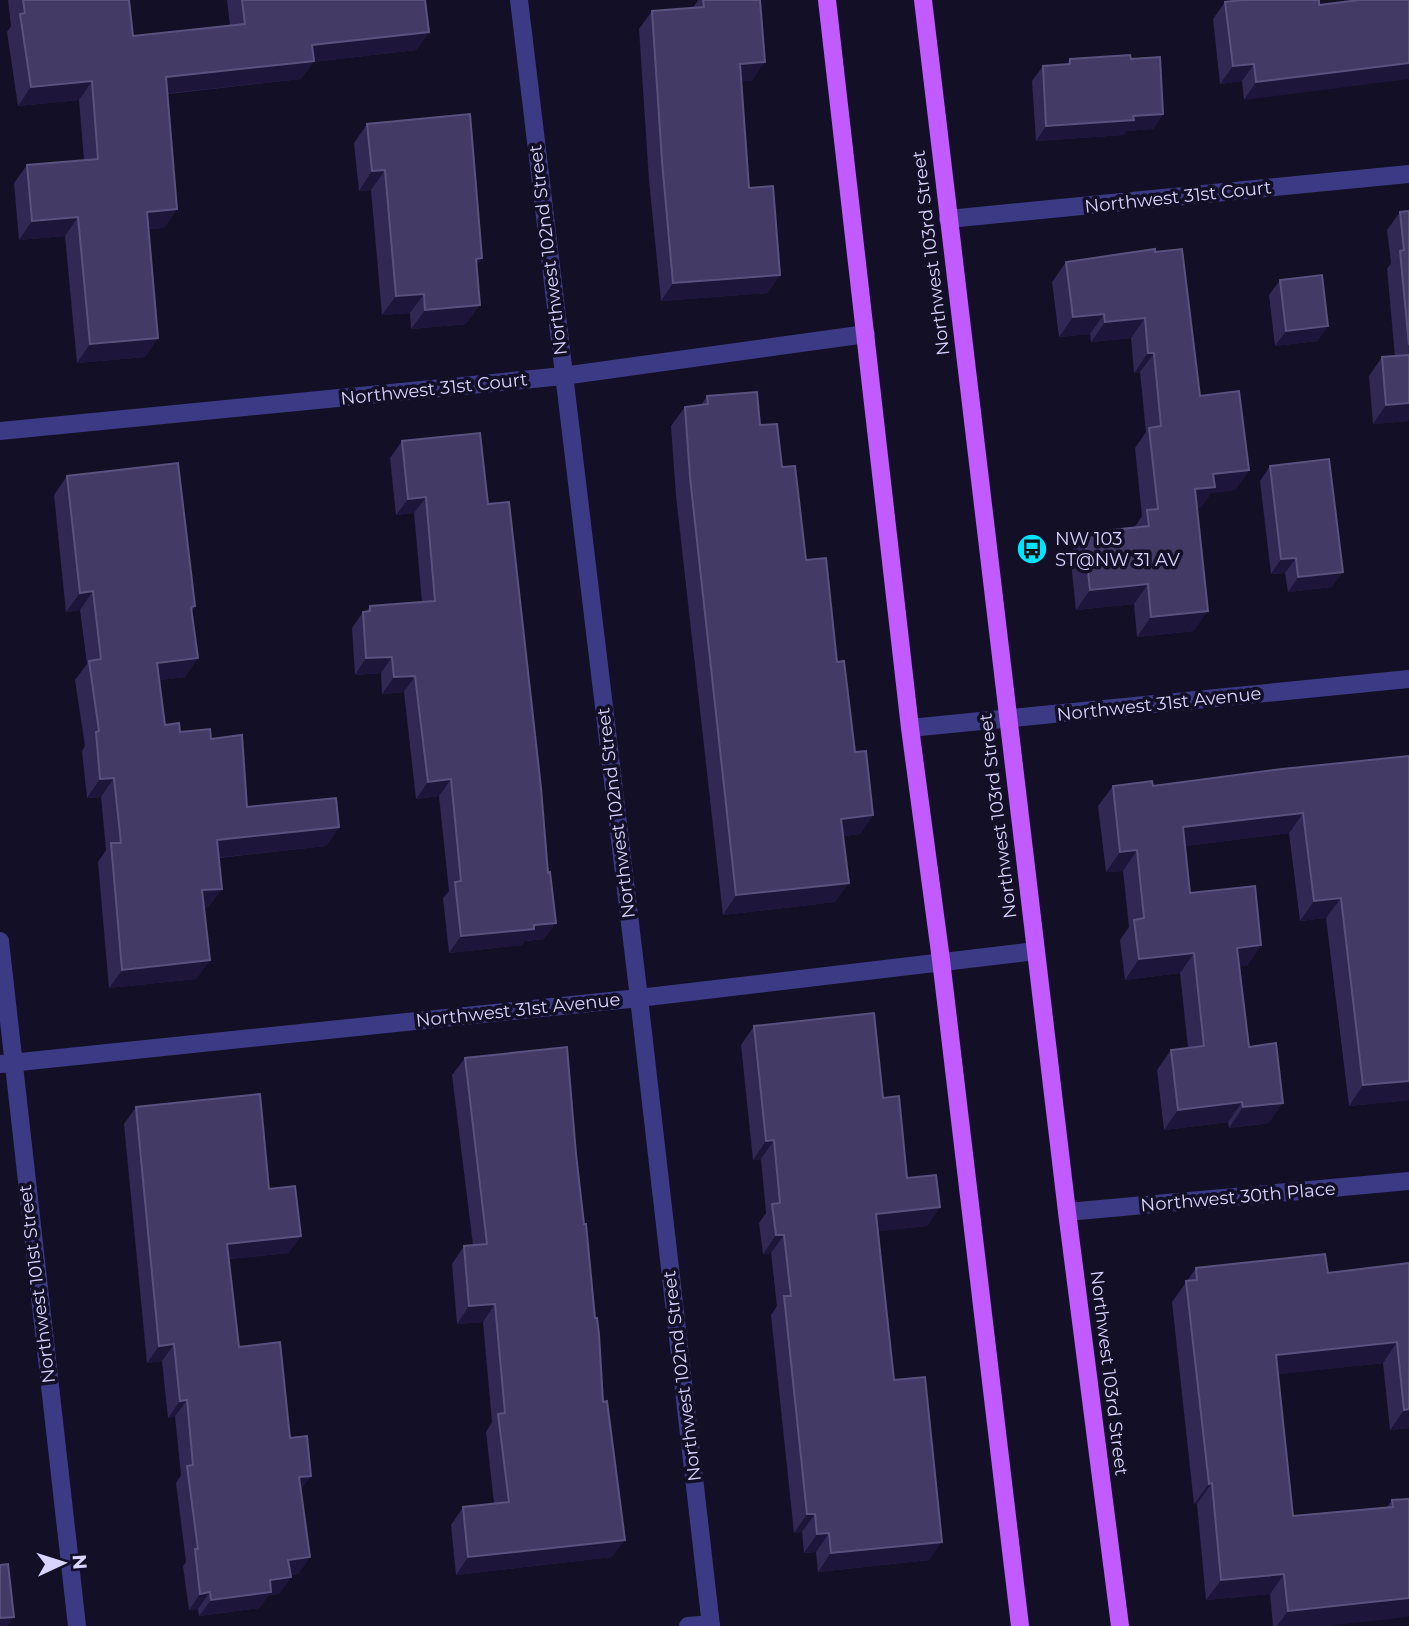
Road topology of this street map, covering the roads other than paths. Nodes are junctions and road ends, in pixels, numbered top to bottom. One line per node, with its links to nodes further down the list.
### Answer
1 (519, 0): 7 (street, Northwest 102nd Street)
2 (827, 0): 6 (main road)
3 (923, 0): 5 (main road, Northwest 103rd Street)
4 (1409, 174): 5 (street, Northwest 31st Court)
5 (948, 219): 10 (main road, Northwest 103rd Street)
6 (866, 334): 7 (street, Northwest 31st Court); 11 (main road)
7 (563, 376): 8 (street, Northwest 31st Court); 15 (street, Northwest 102nd Street)
8 (0, 431)
9 (1409, 679): 10 (street, Northwest 31st Avenue)
10 (1008, 719): 11 (street, Northwest 31st Avenue); 13 (main road, Northwest 103rd Street)
11 (910, 728): 14 (main road)
12 (0, 941): 16 (street, Northwest 101st Street)
13 (1036, 951): 14 (street, Northwest 31st Avenue); 18 (main road, Northwest 103rd Street)
14 (941, 960): 15 (street, Northwest 31st Avenue); 22 (main road)
15 (639, 998): 16 (street, Northwest 31st Avenue); 19 (street, Northwest 102nd Street)
16 (6, 1064): 20 (street, Northwest 101st Street)
17 (1409, 1181): 18 (street, Northwest 30th Place)
18 (1067, 1212): 23 (main road, Northwest 103rd Street)
19 (711, 1625): 21 (street)
20 (77, 1626)
21 (688, 1626)
22 (1020, 1626)
23 (1120, 1626)

